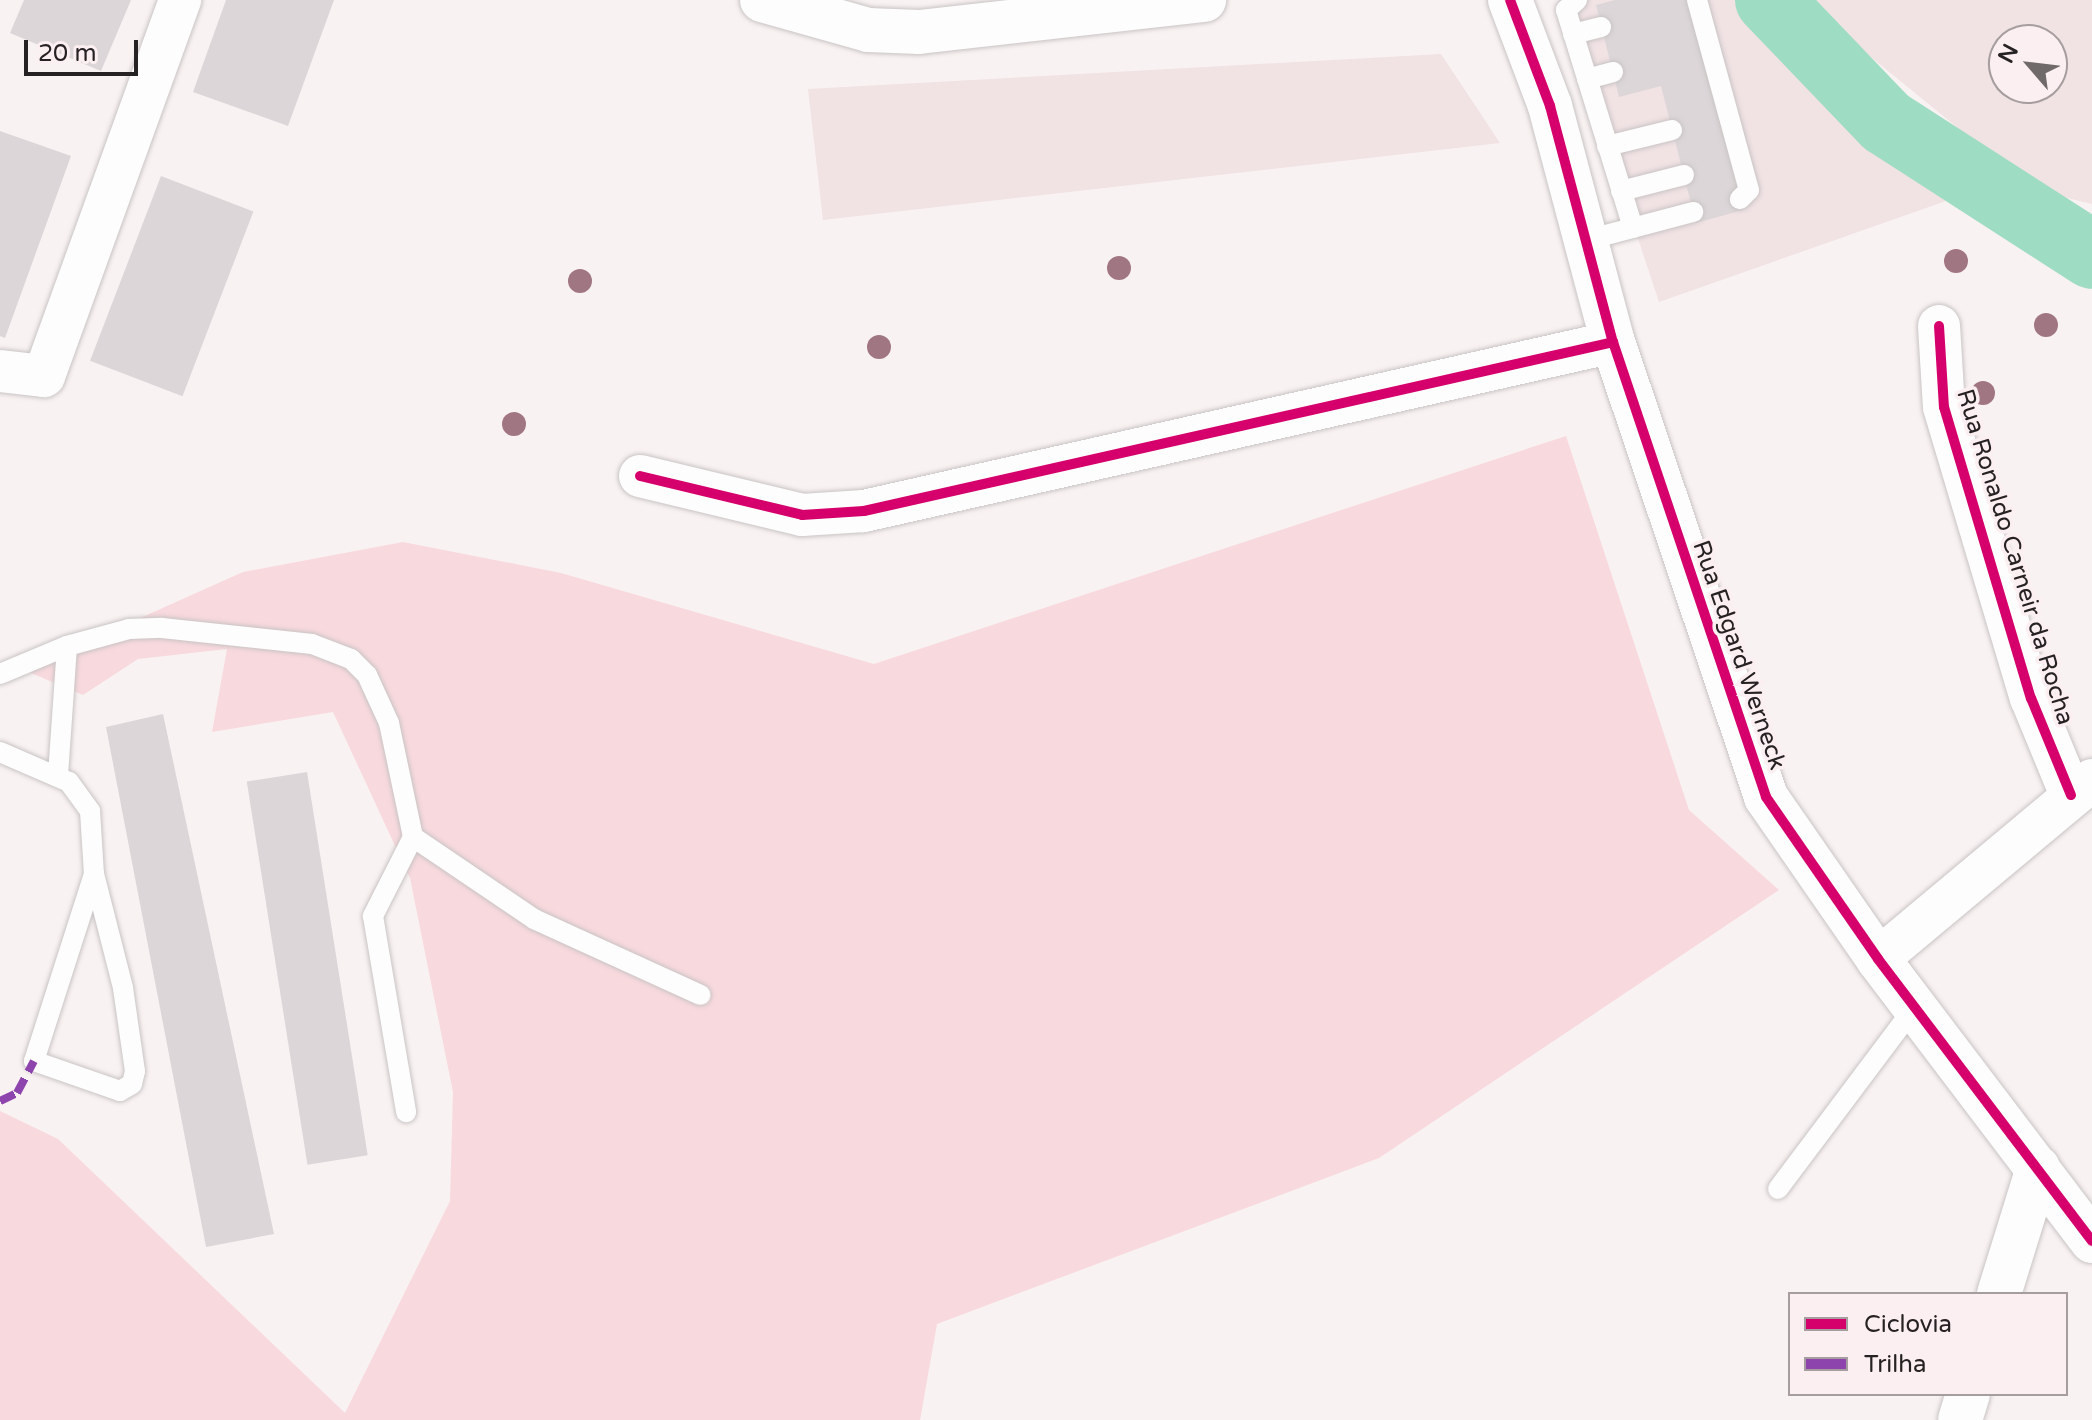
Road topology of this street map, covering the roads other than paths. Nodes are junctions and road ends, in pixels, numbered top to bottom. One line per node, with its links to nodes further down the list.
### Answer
1 (180, 0): 22 (street)
2 (762, 0): 7 (street)
3 (1204, 0): 7 (street)
4 (1510, 0): 19 (street, Rua Edgard Werneck)
5 (1577, 0): 9 (lane)
6 (1695, 3): 16 (lane)
7 (1123, 4)
8 (1601, 27): 9 (lane)
9 (1573, 34): 11 (lane)
10 (1613, 72): 11 (lane)
11 (1587, 79): 13 (lane)
12 (1672, 130): 13 (lane)
13 (1607, 146): 15 (lane)
14 (1684, 175): 15 (lane)
15 (1621, 191): 18 (lane)
16 (1740, 199)
17 (1693, 212): 18 (lane)
18 (1633, 228): 19 (lane)
19 (1587, 240): 21 (street, Rua Edgard Werneck)
20 (1939, 326): 28 (street, Rua Ronaldo Carneir da Rocha)
21 (1613, 342): 23 (street); 31 (street, Rua Edgard Werneck)
22 (0, 371)
23 (640, 476)
24 (67, 646): 25 (lane); 27 (lane); 29 (lane)
25 (0, 674)
26 (0, 752): 27 (lane)
27 (58, 775): 30 (lane)
28 (2082, 787): 31 (street)
29 (413, 837): 32 (lane); 34 (lane)
30 (94, 874): 30 (lane)
31 (1878, 959): 33 (street, Rua Edgard Werneck)
32 (701, 995)
33 (1914, 1008): 35 (street, Rua Edgard Werneck); 36 (lane)
34 (406, 1112)
35 (2038, 1168): 37 (street, Rua Edgard Werneck); 38 (street)
36 (1778, 1189)
37 (2092, 1241)
38 (2000, 1292)
39 (1967, 1396): 40 (street)
40 (1960, 1420)

